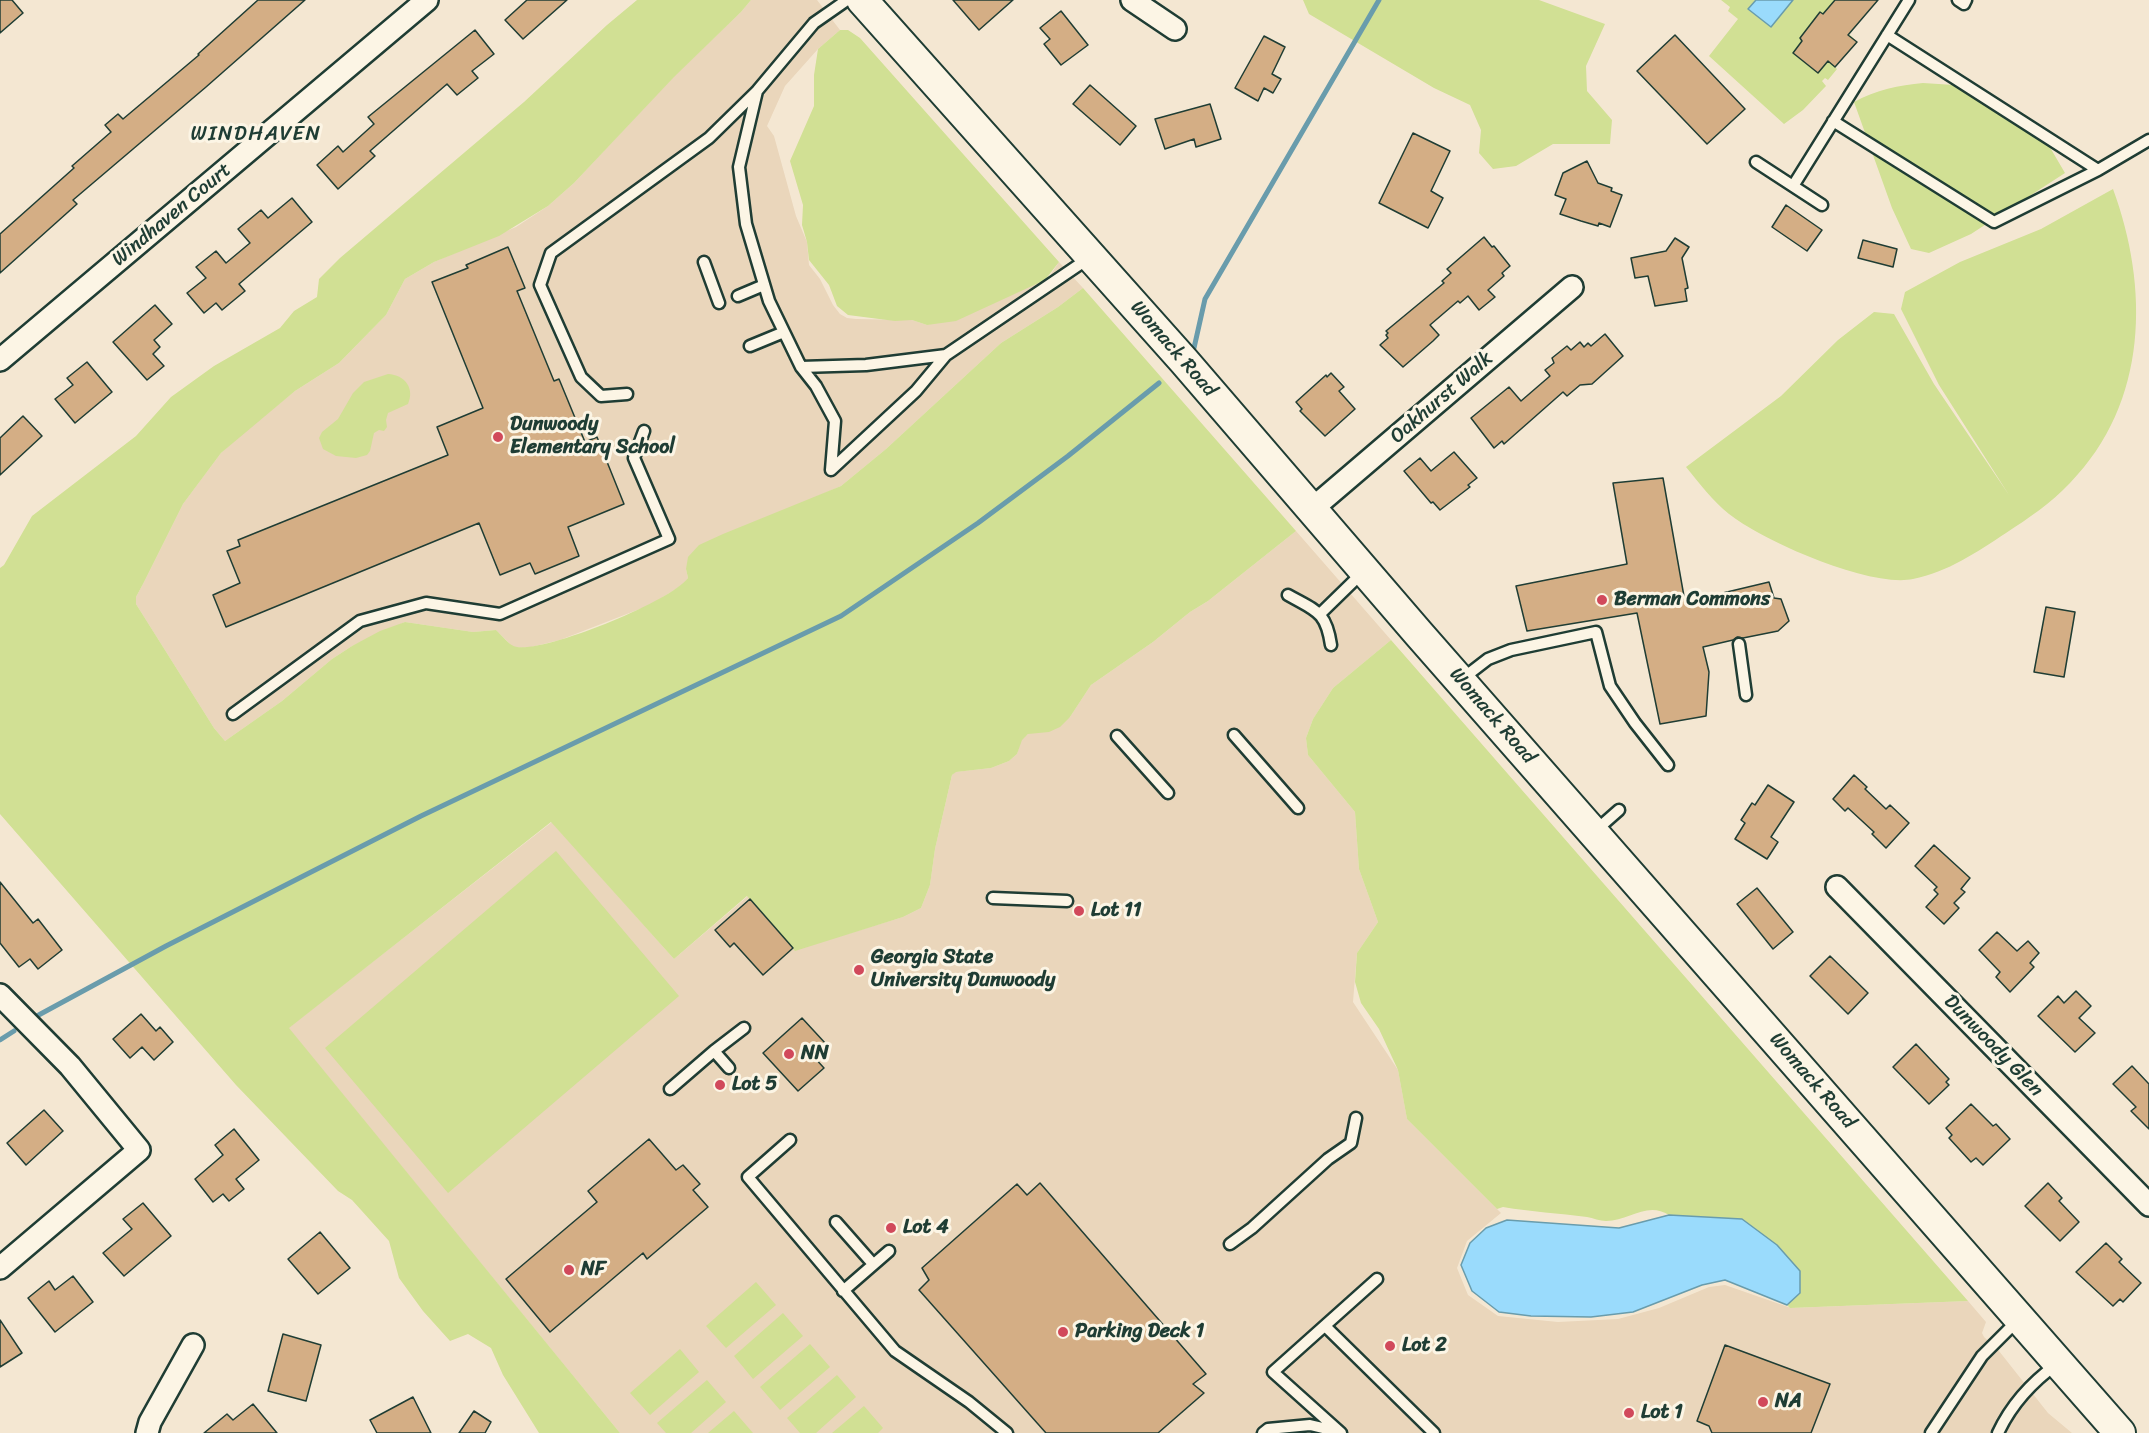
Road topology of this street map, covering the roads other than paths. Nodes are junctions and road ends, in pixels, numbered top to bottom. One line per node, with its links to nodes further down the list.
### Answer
1 (427, 0): 26 (street, Windhaven Court)
2 (847, 0): 10 (lane)
3 (862, 0): 17 (street, Womack Road)
4 (1132, 0): 8 (street)
5 (1909, 0): 9 (lane)
6 (1958, 0): 7 (lane)
7 (1966, 0)
8 (1175, 28)
9 (1887, 35): 11 (lane); 14 (lane)
10 (757, 91): 19 (lane); 28 (lane)
11 (1833, 121): 14 (lane); 15 (lane)
12 (2149, 140): 14 (lane)
13 (1756, 162): 15 (lane)
14 (2098, 170)
15 (1793, 186): 16 (lane)
16 (1822, 205)
17 (1091, 257): 25 (lane); 30 (street, Womack Road)
18 (704, 262): 22 (lane)
19 (764, 285): 21 (lane); 23 (lane)
20 (1572, 287): 30 (street, Oakhurst Walk)
21 (738, 296)
22 (719, 303)
23 (784, 332): 24 (lane); 27 (lane)
24 (750, 346)
25 (946, 355): 27 (lane); 27 (lane)
26 (0, 360)
27 (801, 368)
28 (627, 394)
29 (644, 431): 38 (lane)
30 (1312, 509): 31 (street, Womack Road)
31 (1365, 570): 33 (lane); 36 (street, Womack Road)
32 (1288, 595): 33 (lane)
33 (1321, 613): 35 (lane)
34 (1739, 644): 37 (lane)
35 (1331, 645)
36 (1460, 680): 41 (lane); 45 (street, Womack Road)
37 (1746, 695)
38 (233, 714)
39 (1234, 735): 43 (lane)
40 (1117, 736): 42 (lane)
41 (1668, 765)
42 (1168, 794)
43 (1298, 808)
44 (1619, 810): 45 (lane)
45 (1594, 832): 64 (street, Womack Road)
46 (1837, 887): 56 (street, Dunwoody Glen)
47 (993, 898): 48 (lane)
48 (1067, 901)
49 (0, 995): 61 (street)
50 (744, 1028): 51 (lane)
51 (714, 1051): 52 (lane); 53 (lane)
52 (729, 1068)
53 (670, 1089)
54 (1356, 1118): 58 (lane)
55 (790, 1140): 63 (lane)
56 (2149, 1205)
57 (836, 1222): 60 (lane)
58 (1230, 1244)
59 (889, 1251): 60 (lane)
60 (873, 1264): 63 (lane)
61 (0, 1268)
62 (1377, 1279): 65 (lane)
63 (843, 1291): 70 (lane)
64 (2020, 1318): 67 (street, Womack Road); 73 (lane)
65 (1325, 1326): 68 (lane); 72 (lane)
66 (193, 1345): 69 (street)
67 (2059, 1363): 74 (lane); 75 (street, Womack Road)
68 (1340, 1432): 71 (lane)
69 (147, 1433)
70 (1007, 1433)
71 (1263, 1433)
72 (1434, 1433)
73 (1931, 1433)
74 (1998, 1433)
75 (2120, 1433)

